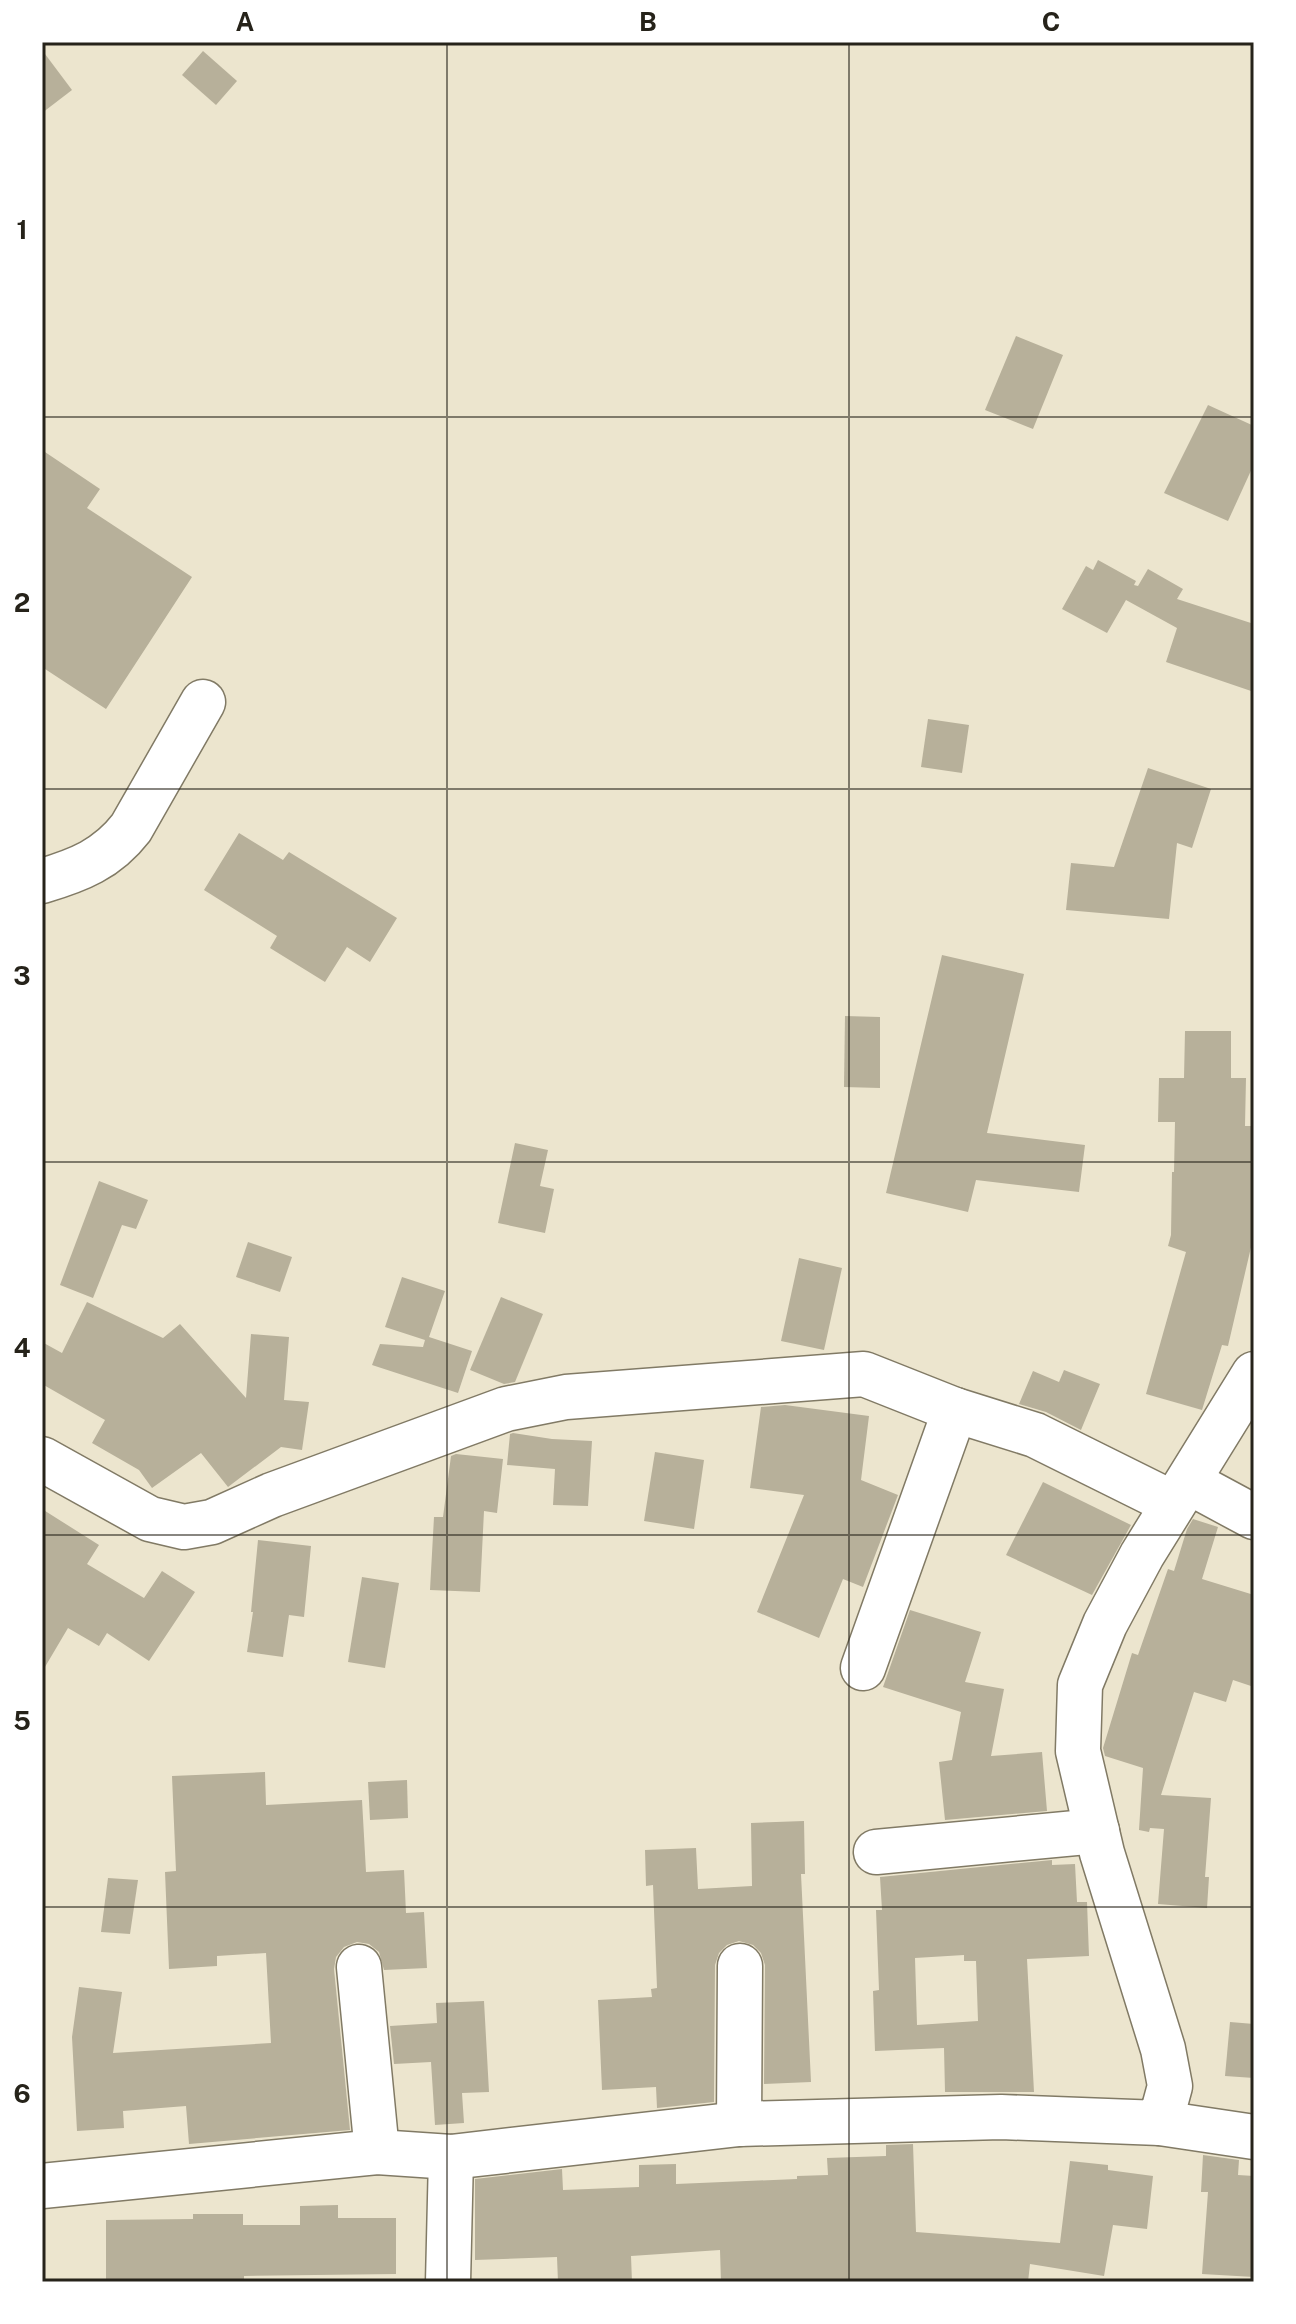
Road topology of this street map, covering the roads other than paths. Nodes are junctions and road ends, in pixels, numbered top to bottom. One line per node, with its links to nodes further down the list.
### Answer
1 (203, 702): 2 (street)
2 (42, 881)
3 (1254, 1374): 6 (street)
4 (955, 1410): 5 (street); 6 (street); 8 (street)
5 (42, 1459)
6 (1181, 1492): 7 (street); 9 (street)
7 (1254, 1517)
8 (863, 1668)
9 (1097, 1831): 10 (street); 13 (street)
10 (876, 1852)
11 (740, 1966): 14 (street)
12 (359, 1967): 16 (street)
13 (1160, 2123): 14 (street); 15 (street)
14 (739, 2124): 17 (street)
15 (1254, 2137)
16 (377, 2152): 17 (street); 18 (street)
17 (451, 2157): 19 (street)
18 (42, 2186)
19 (448, 2282)

